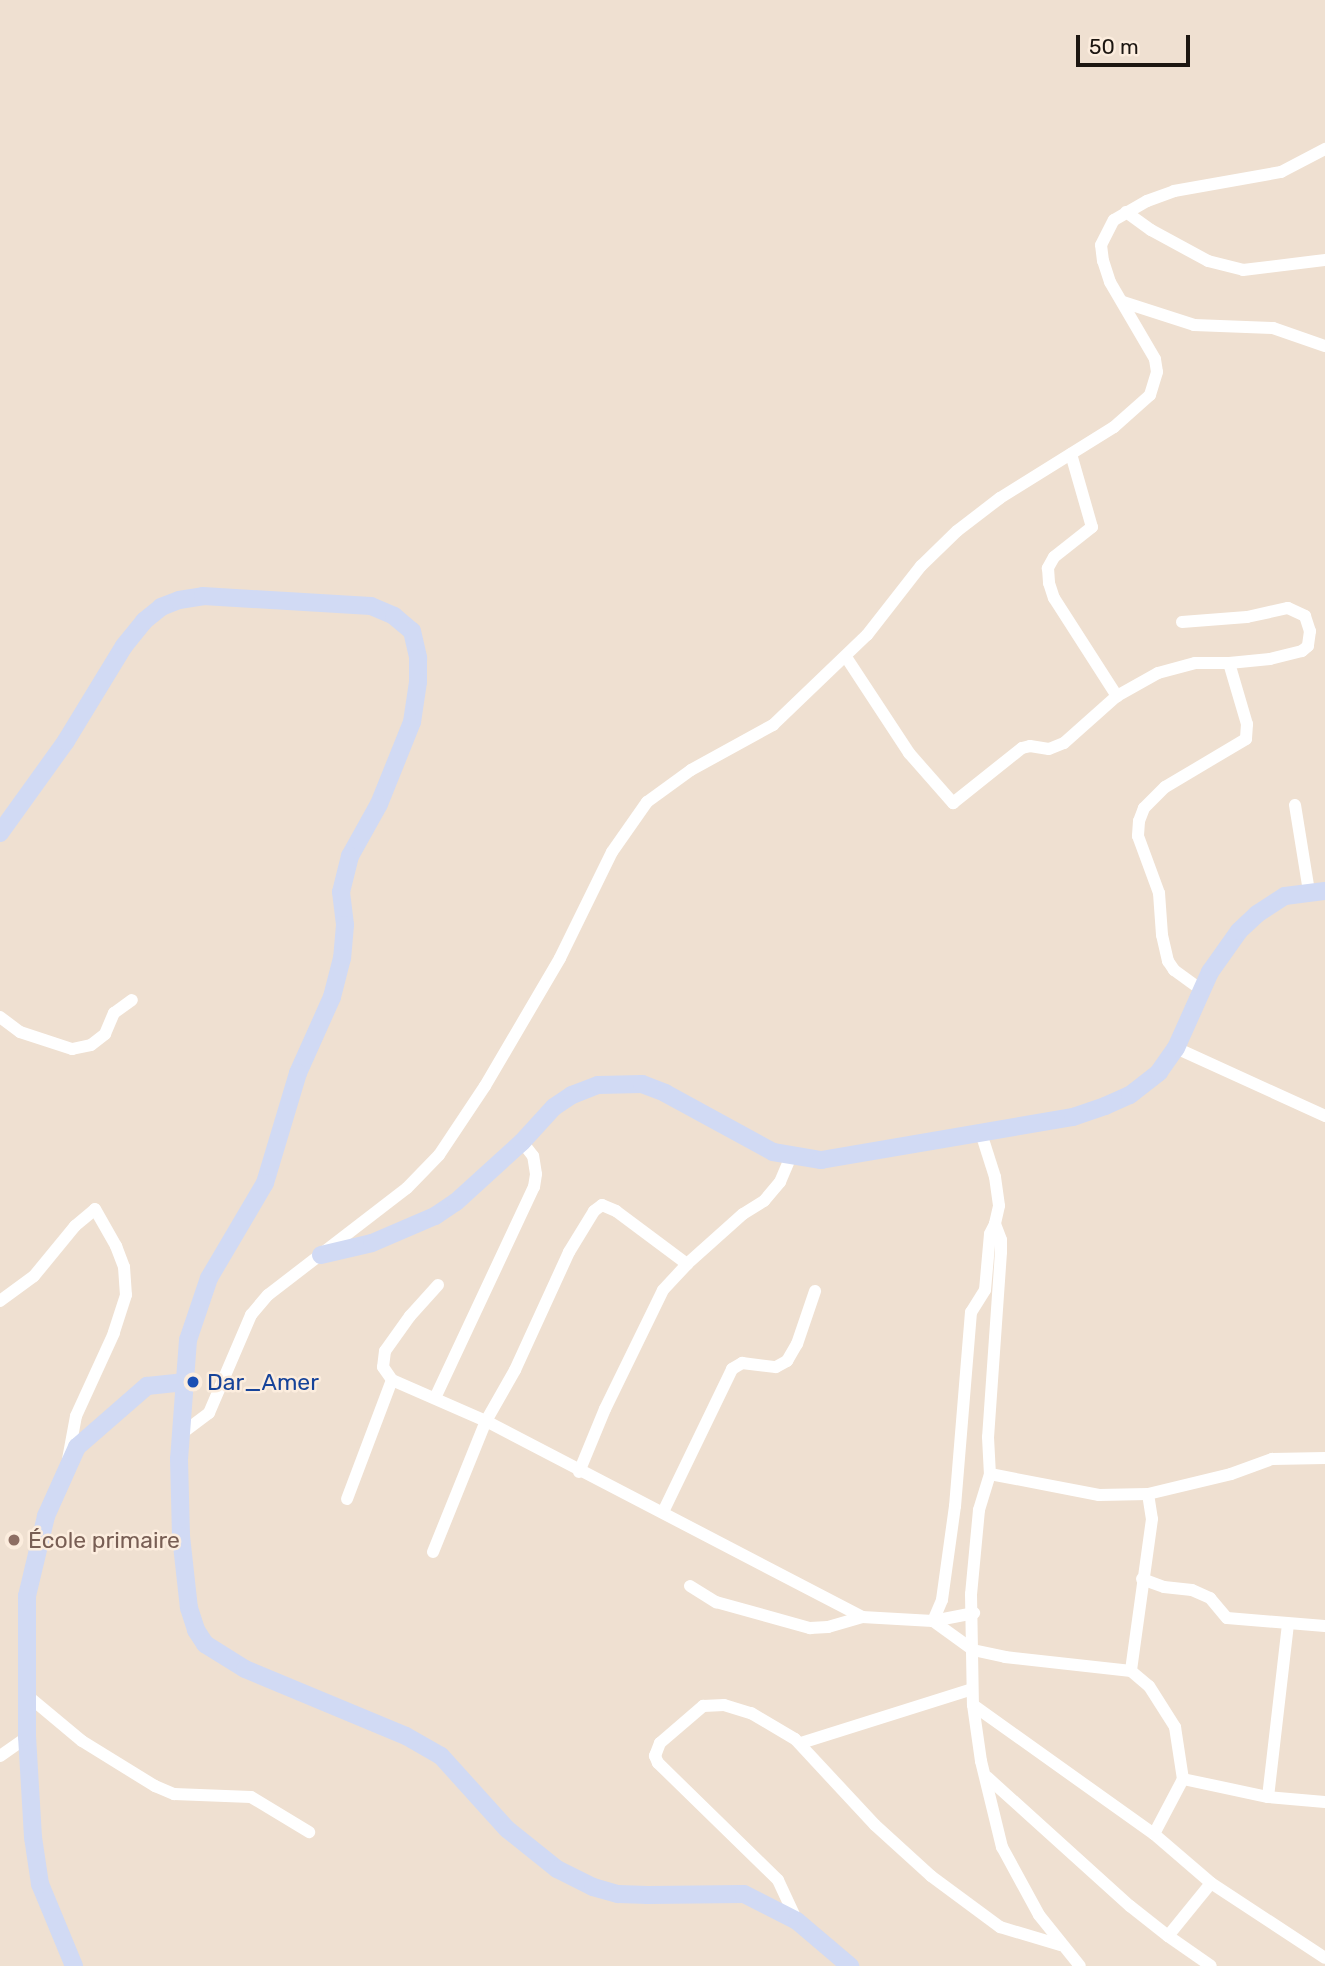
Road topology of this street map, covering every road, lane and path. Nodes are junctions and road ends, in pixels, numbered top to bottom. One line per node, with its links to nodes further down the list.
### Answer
1 (1325, 149): 2 (street)
2 (1126, 212): 3 (street); 4 (street)
3 (1325, 260)
4 (1123, 302): 5 (street); 6 (street)
5 (1325, 345)
6 (1071, 454): 8 (street); 10 (street)
7 (1182, 622): 9 (street)
8 (846, 657): 10 (street); 23 (street)
9 (1229, 663): 10 (street); 14 (street)
10 (1117, 696)
11 (1296, 805): 13 (street)
12 (0, 833): 29 (main road)
13 (1317, 891): 14 (main road)
14 (1202, 990): 17 (main road)
15 (132, 1000): 16 (street)
16 (0, 1017)
17 (1176, 1048): 18 (street); 19 (main road)
18 (1325, 1116)
19 (981, 1133): 21 (main road); 22 (street)
20 (522, 1142): 21 (main road); 23 (main road); 30 (street)
21 (791, 1156): 24 (street)
22 (995, 1224): 36 (street); 39 (street)
23 (321, 1255): 32 (street)
24 (687, 1264): 31 (street); 35 (street)
25 (438, 1285): 28 (street)
26 (815, 1291): 41 (street)
27 (0, 1301): 34 (street)
28 (392, 1380): 30 (street); 38 (street)
29 (183, 1382): 32 (main road); 34 (main road)
30 (435, 1398): 31 (street)
31 (486, 1421): 35 (street); 42 (street)
32 (181, 1434): 65 (main road)
33 (1325, 1458): 37 (street)
34 (68, 1467): 53 (main road)
35 (579, 1472): 41 (street)
36 (990, 1474): 37 (street); 40 (street)
37 (1148, 1494): 43 (street)
38 (347, 1499)
39 (955, 1506): 40 (street); 47 (street)
40 (979, 1510): 45 (street)
41 (663, 1512): 46 (street)
42 (433, 1552)
43 (1142, 1579): 48 (street); 51 (street)
44 (690, 1586): 46 (street)
45 (974, 1613): 47 (street); 50 (street)
46 (862, 1617): 47 (street)
47 (933, 1621): 50 (street)
48 (1288, 1624): 49 (street); 60 (street)
49 (1325, 1626)
50 (973, 1650): 51 (street); 52 (street)
51 (1131, 1671): 59 (street)
52 (972, 1689): 54 (street); 56 (street)
53 (28, 1696): 55 (main road); 62 (street)
54 (973, 1705): 58 (street); 63 (street)
55 (27, 1737): 57 (street); 70 (main road)
56 (802, 1743): 65 (street); 67 (street)
57 (0, 1756)
58 (987, 1777): 66 (street); 67 (street)
59 (1183, 1779): 60 (street); 63 (street)
60 (1268, 1797): 61 (street)
61 (1325, 1802)
62 (309, 1832)
63 (1154, 1834): 64 (street)
64 (1211, 1882): 66 (street); 68 (street)
65 (797, 1921): 71 (main road)
66 (1168, 1936): 69 (street)
67 (1060, 1945): 72 (street)
68 (1325, 1958)
69 (1195, 1961): 73 (street)
70 (74, 1966)
71 (850, 1966)
72 (1080, 1966)
73 (1211, 1966)

